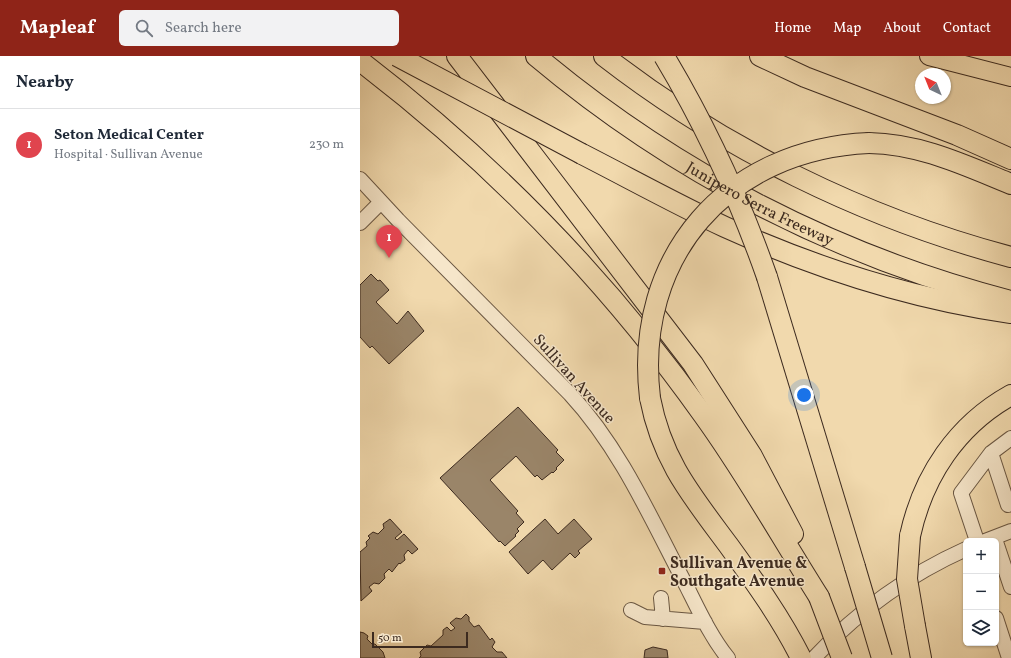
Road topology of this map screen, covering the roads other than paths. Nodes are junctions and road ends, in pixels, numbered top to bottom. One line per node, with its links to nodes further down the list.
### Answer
1 (397, 56): 17 (highway, bridge)
2 (457, 56): 28 (highway)
3 (536, 56): 16 (highway, Junipero Serra Freeway)
4 (604, 56): 15 (highway)
5 (664, 56): 38 (highway, bridge)
6 (760, 56): 10 (highway)
7 (929, 56): 9 (main road)
8 (360, 61): 28 (highway)
9 (1011, 77)
10 (1011, 159)
11 (1011, 184): 35 (highway, bridge)
12 (363, 188): 13 (street, Sullivan Avenue)
13 (381, 202): 14 (street); 32 (street, Sullivan Avenue)
14 (360, 223)
15 (1011, 257)
16 (1011, 301)
17 (1011, 313)
18 (1011, 395): 39 (highway, bridge)
19 (1011, 438): 20 (street)
20 (991, 453): 21 (street); 23 (street)
21 (1008, 505)
22 (1011, 531): 24 (street)
23 (977, 538)
24 (997, 538)
25 (963, 550): 36 (street)
26 (999, 556): 27 (street)
27 (1011, 587)
28 (819, 597): 37 (highway, bridge)
29 (661, 598): 31 (street)
30 (631, 610): 31 (street)
31 (663, 619): 32 (street)
32 (705, 622): 34 (street, Sullivan Avenue)
33 (999, 627): 40 (street)
34 (728, 658)
35 (801, 658)
36 (814, 658)
37 (842, 658)
38 (882, 658)
39 (921, 658)
40 (1009, 658)

